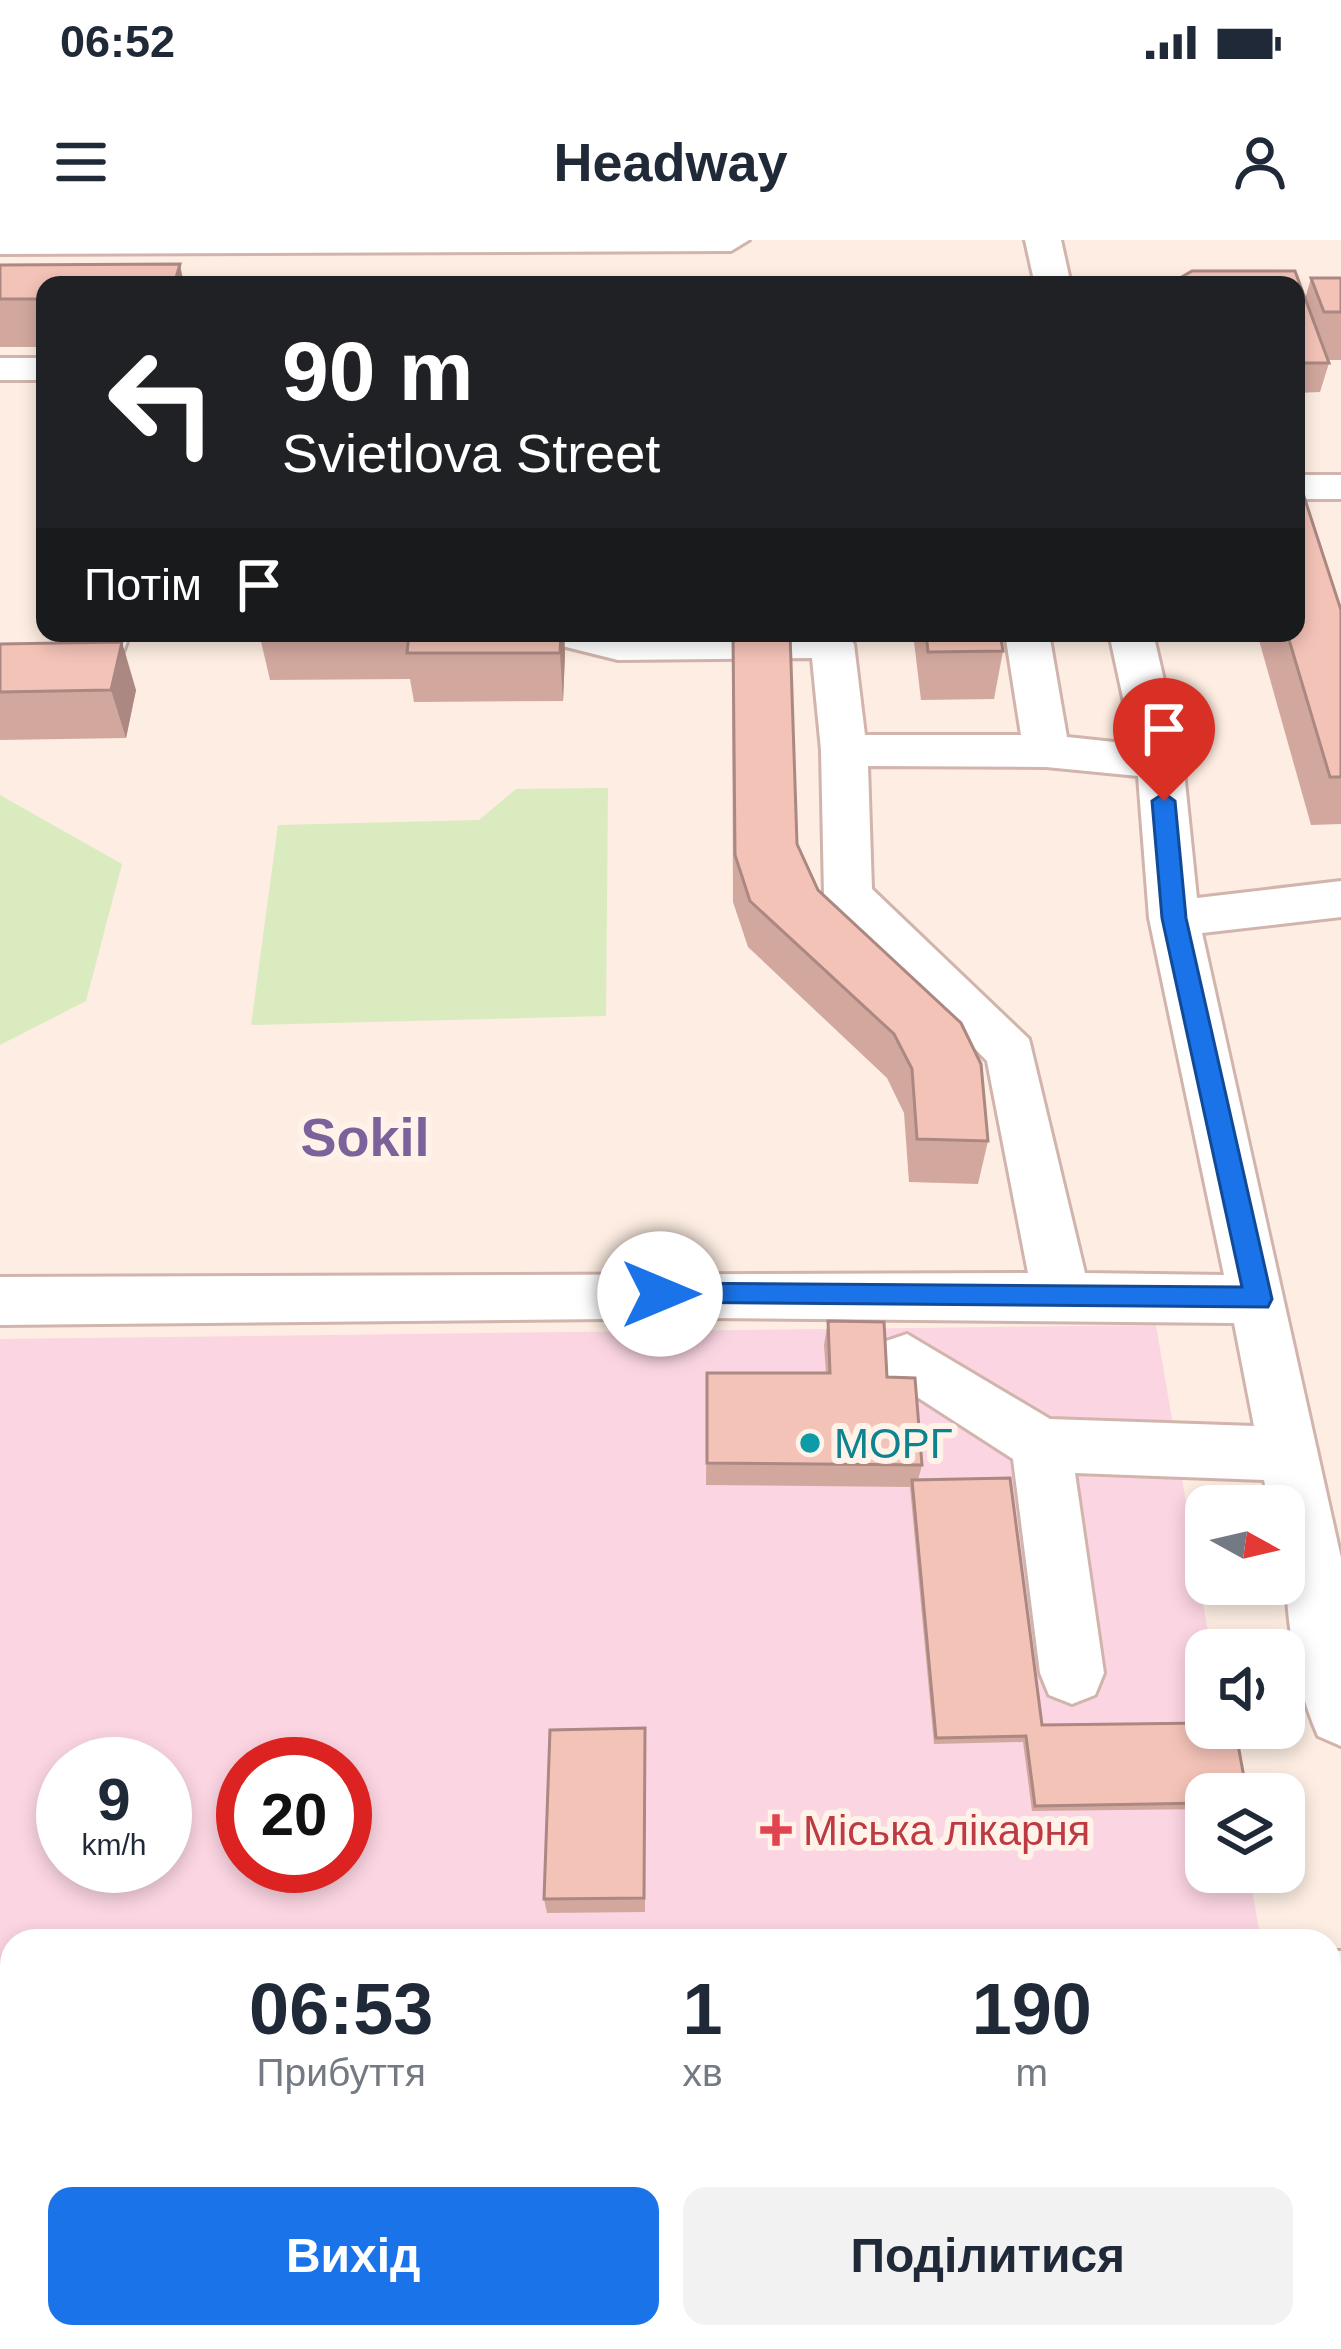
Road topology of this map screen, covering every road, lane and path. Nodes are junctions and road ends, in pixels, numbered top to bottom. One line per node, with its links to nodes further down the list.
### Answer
1 (731, 240): 3 (street)
2 (1043, 240): 6 (street)
3 (247, 242): 4 (street); 5 (street)
4 (0, 243)
5 (239, 276)
6 (1051, 276)
7 (0, 369): 8 (street)
8 (36, 369)
9 (1305, 487): 10 (street)
10 (1341, 488)
11 (105, 642): 15 (street)
12 (602, 642): 16 (street)
13 (1028, 642): 17 (street)
14 (1133, 642): 18 (street)
15 (0, 665)
16 (844, 750): 17 (street); 21 (street)
17 (1046, 751): 18 (street)
18 (1160, 762): 20 (street)
19 (1341, 899): 20 (street)
20 (1174, 918): 22 (street)
21 (1061, 1295): 22 (street); 23 (street)
22 (1258, 1299): 26 (street)
23 (0, 1300)
24 (907, 1359): 25 (street)
25 (1041, 1445): 26 (street); 27 (street)
26 (1307, 1473): 28 (street)
27 (1072, 1673)
28 (1341, 1714)

